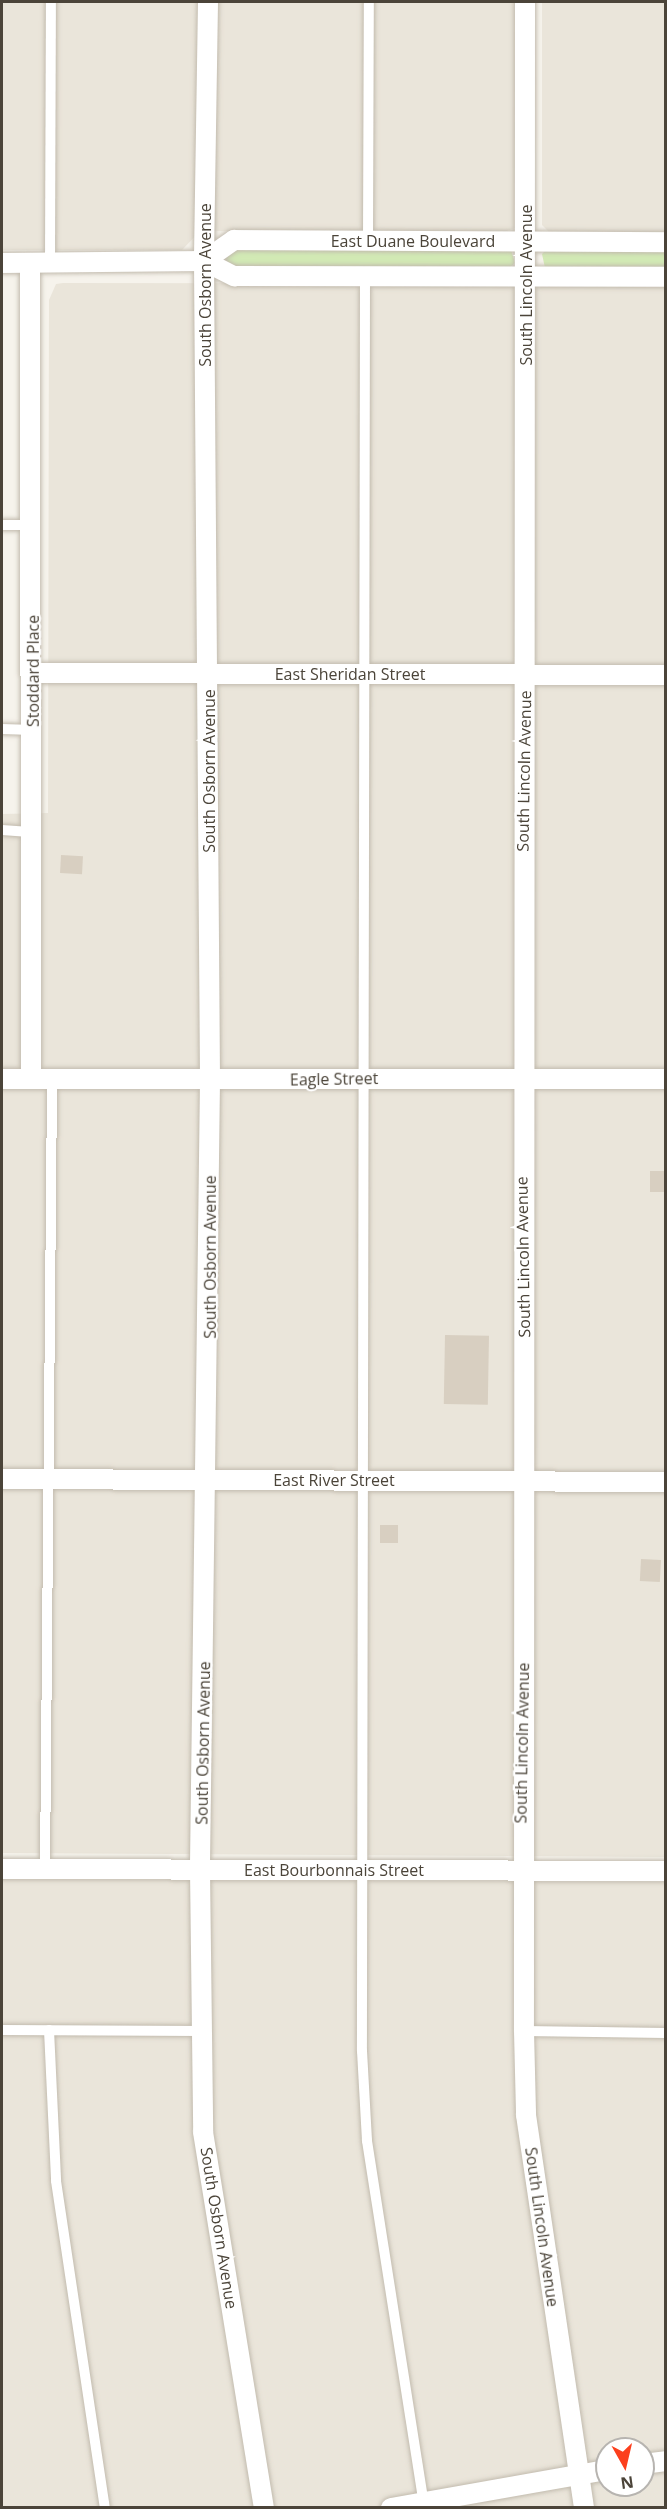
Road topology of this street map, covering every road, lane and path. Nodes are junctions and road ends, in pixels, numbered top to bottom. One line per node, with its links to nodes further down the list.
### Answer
1 (51, 2): 10 (lane)
2 (208, 2): 8 (street, South Osborn Avenue)
3 (369, 2): 5 (lane)
4 (525, 2): 6 (street, South Lincoln Avenue)
5 (368, 241): 6 (street, East Duane Boulevard); 8 (street, East Duane Boulevard)
6 (526, 241): 7 (street, East Duane Boulevard); 12 (street, South Lincoln Avenue)
7 (666, 242)
8 (204, 261): 10 (street); 11 (street); 17 (street, South Osborn Avenue)
9 (2, 263): 10 (street)
10 (40, 263): 15 (street, Stoddard Place)
11 (365, 277): 12 (street); 18 (lane)
12 (526, 277): 13 (street); 19 (street, South Lincoln Avenue)
13 (666, 277)
14 (2, 525): 15 (lane)
15 (33, 525): 16 (street, Stoddard Place)
16 (34, 673): 17 (street, East Sheridan Street); 22 (street, Stoddard Place)
17 (208, 674): 18 (street, East Sheridan Street); 31 (street, South Osborn Avenue)
18 (365, 674): 19 (street, East Sheridan Street); 27 (lane)
19 (525, 674): 20 (street, East Sheridan Street); 25 (street, South Lincoln Avenue)
20 (666, 675)
21 (2, 729): 22 (lane)
22 (34, 730): 24 (street, Stoddard Place)
23 (2, 830): 24 (lane)
24 (34, 832): 28 (street, Stoddard Place)
25 (520, 1077): 27 (street, Eagle Street); 30 (street, Eagle Street); 36 (street, South Lincoln Avenue)
26 (2, 1078): 28 (street, Eagle Street)
27 (364, 1078): 31 (street, Eagle Street); 35 (lane)
28 (31, 1079): 29 (street, Eagle Street)
29 (51, 1079): 31 (street, Eagle Street); 33 (lane)
30 (666, 1079)
31 (210, 1080): 34 (street, South Osborn Avenue)
32 (2, 1479): 33 (street, East River Street)
33 (48, 1480): 34 (street, East River Street); 39 (lane)
34 (209, 1480): 35 (street, East River Street); 40 (street, South Osborn Avenue)
35 (363, 1481): 36 (street, East River Street); 41 (lane)
36 (526, 1481): 37 (street, East River Street); 42 (street, South Lincoln Avenue)
37 (666, 1482)
38 (2, 1869): 39 (street, East Bourbonnais Street)
39 (45, 1870): 40 (street, East Bourbonnais Street)
40 (200, 1870): 41 (street, East Bourbonnais Street); 46 (street, South Osborn Avenue)
41 (363, 1870): 42 (street, East Bourbonnais Street); 51 (lane)
42 (520, 1871): 43 (street, East Bourbonnais Street); 47 (street, South Lincoln Avenue)
43 (666, 1871)
44 (2, 2030): 45 (lane)
45 (49, 2030): 46 (lane); 52 (lane)
46 (202, 2031): 53 (street, South Osborn Avenue)
47 (524, 2031): 48 (lane); 50 (street, South Lincoln Avenue)
48 (666, 2033)
49 (595, 2472): 50 (street)
50 (578, 2475): 51 (street); 55 (street, South Lincoln Avenue)
51 (423, 2505): 54 (street)
52 (105, 2508)
53 (264, 2508)
54 (391, 2508)
55 (584, 2508)

